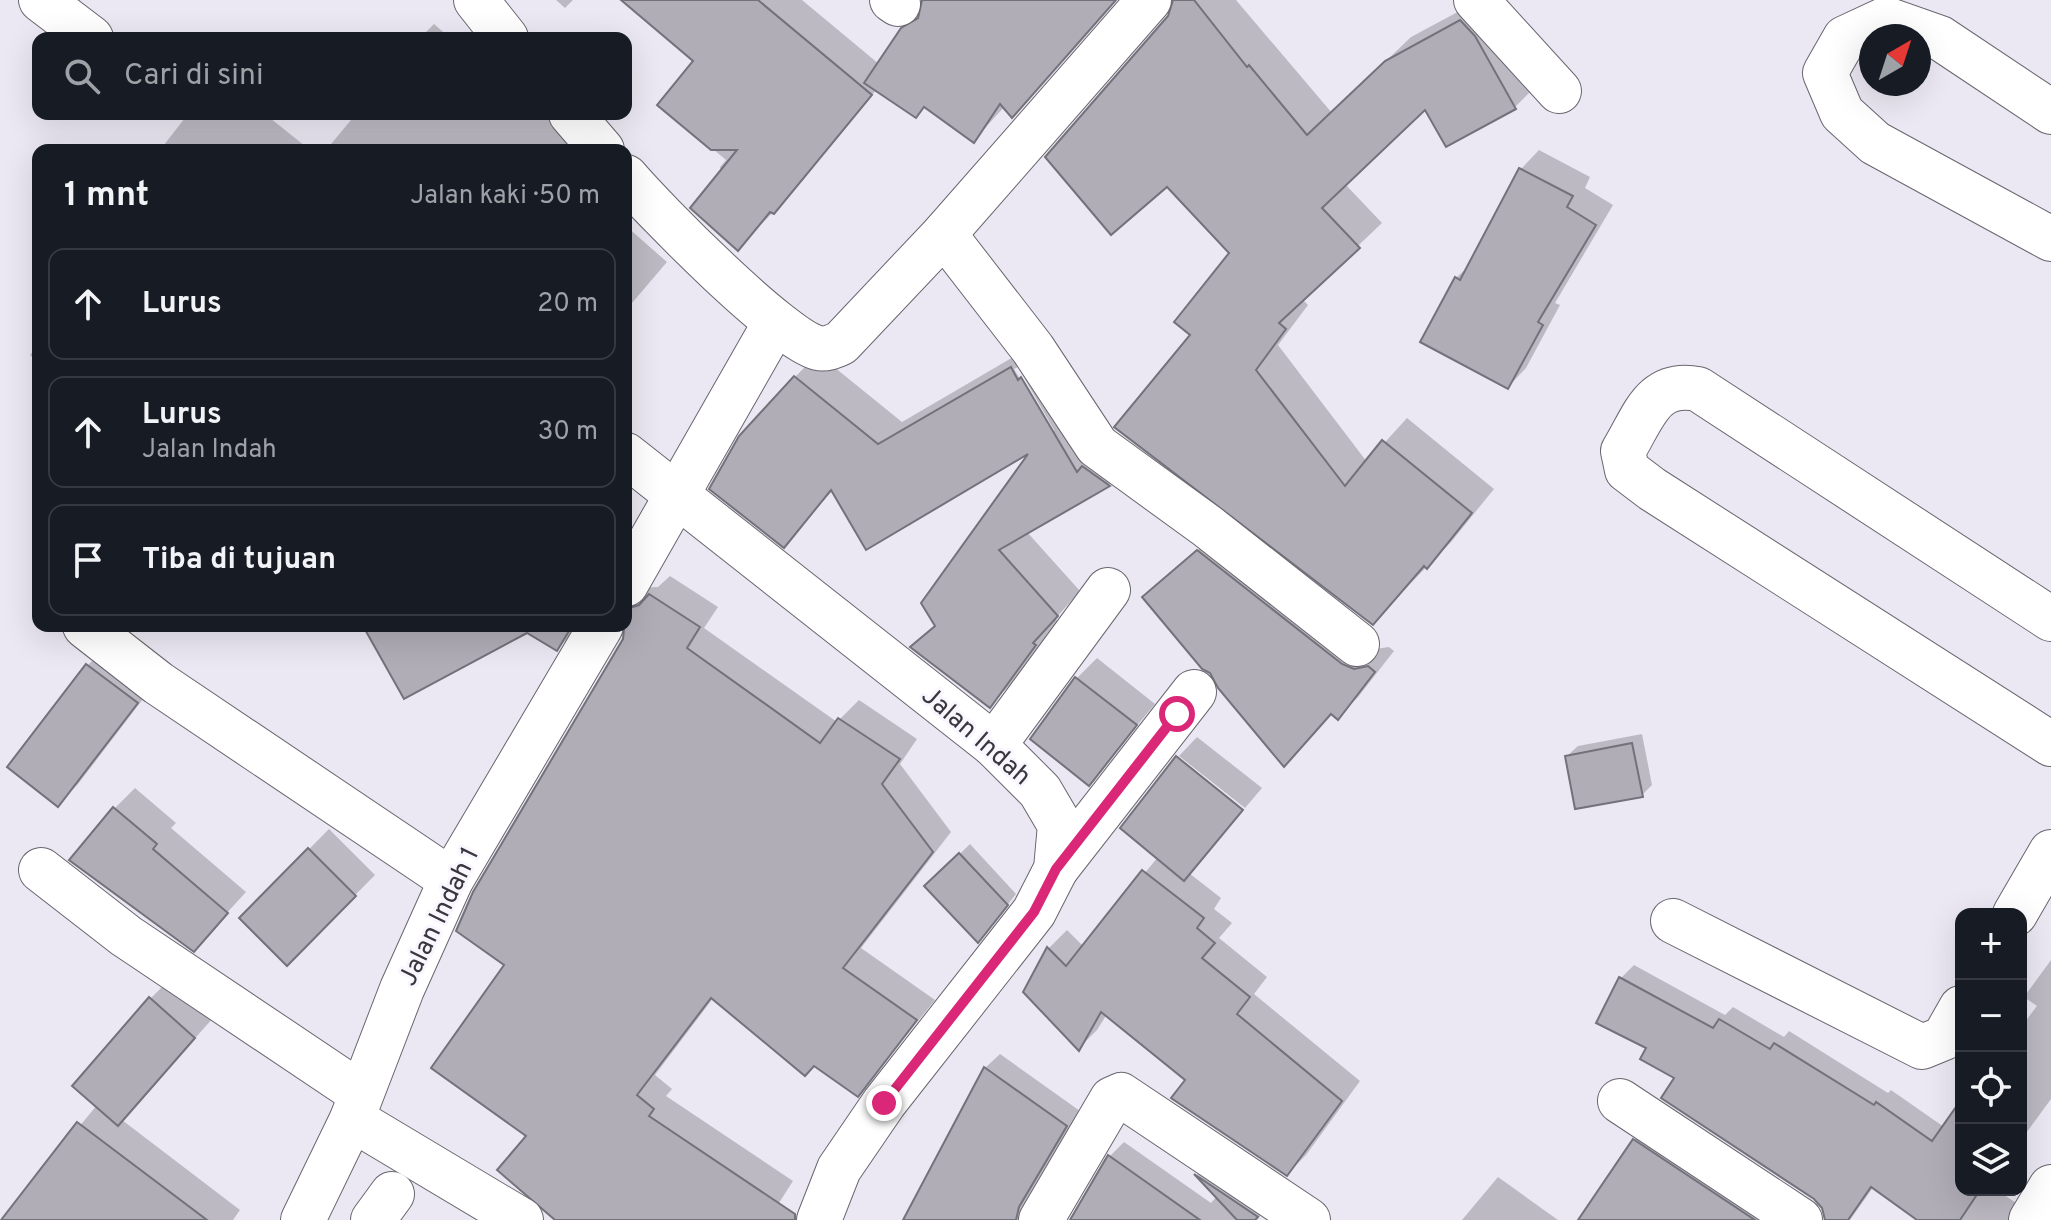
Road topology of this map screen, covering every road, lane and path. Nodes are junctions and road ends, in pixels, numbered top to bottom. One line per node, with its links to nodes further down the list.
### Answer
1 (41, 0): 5 (street)
2 (476, 0): 6 (street)
3 (1149, 0): 12 (street)
4 (1476, 0): 7 (street)
5 (83, 32)
6 (501, 32)
7 (1559, 91)
8 (2051, 112): 13 (street)
9 (576, 120): 10 (street)
10 (597, 144)
11 (632, 183): 14 (street)
12 (944, 234): 14 (street); 22 (street)
13 (2051, 239)
14 (775, 323): 16 (street)
15 (632, 460): 16 (street, Jalan Indah)
16 (676, 496): 17 (street); 25 (street, Jalan Indah)
17 (632, 573)
18 (1108, 590): 25 (street)
19 (2051, 619): 24 (street)
20 (93, 632): 29 (street)
21 (597, 632): 29 (street, Jalan Indah 1)
22 (1357, 644)
23 (1194, 692): 27 (street)
24 (2051, 744)
25 (994, 745): 27 (street, Jalan Indah)
26 (2051, 852): 30 (street)
27 (1056, 869): 38 (street, Jalan Indah)
28 (41, 870): 34 (street)
29 (451, 880): 34 (street, Jalan Indah 1)
30 (2018, 908)
31 (1673, 921): 32 (street)
32 (1955, 1019)
33 (1620, 1101): 41 (street)
34 (356, 1106): 36 (street, Jalan Indah 1); 37 (street)
35 (2051, 1187): 42 (street)
36 (303, 1220)
37 (521, 1220)
38 (819, 1220)
39 (1041, 1220): 40 (street)
40 (1307, 1220)
41 (1800, 1220)
42 (2031, 1220)

